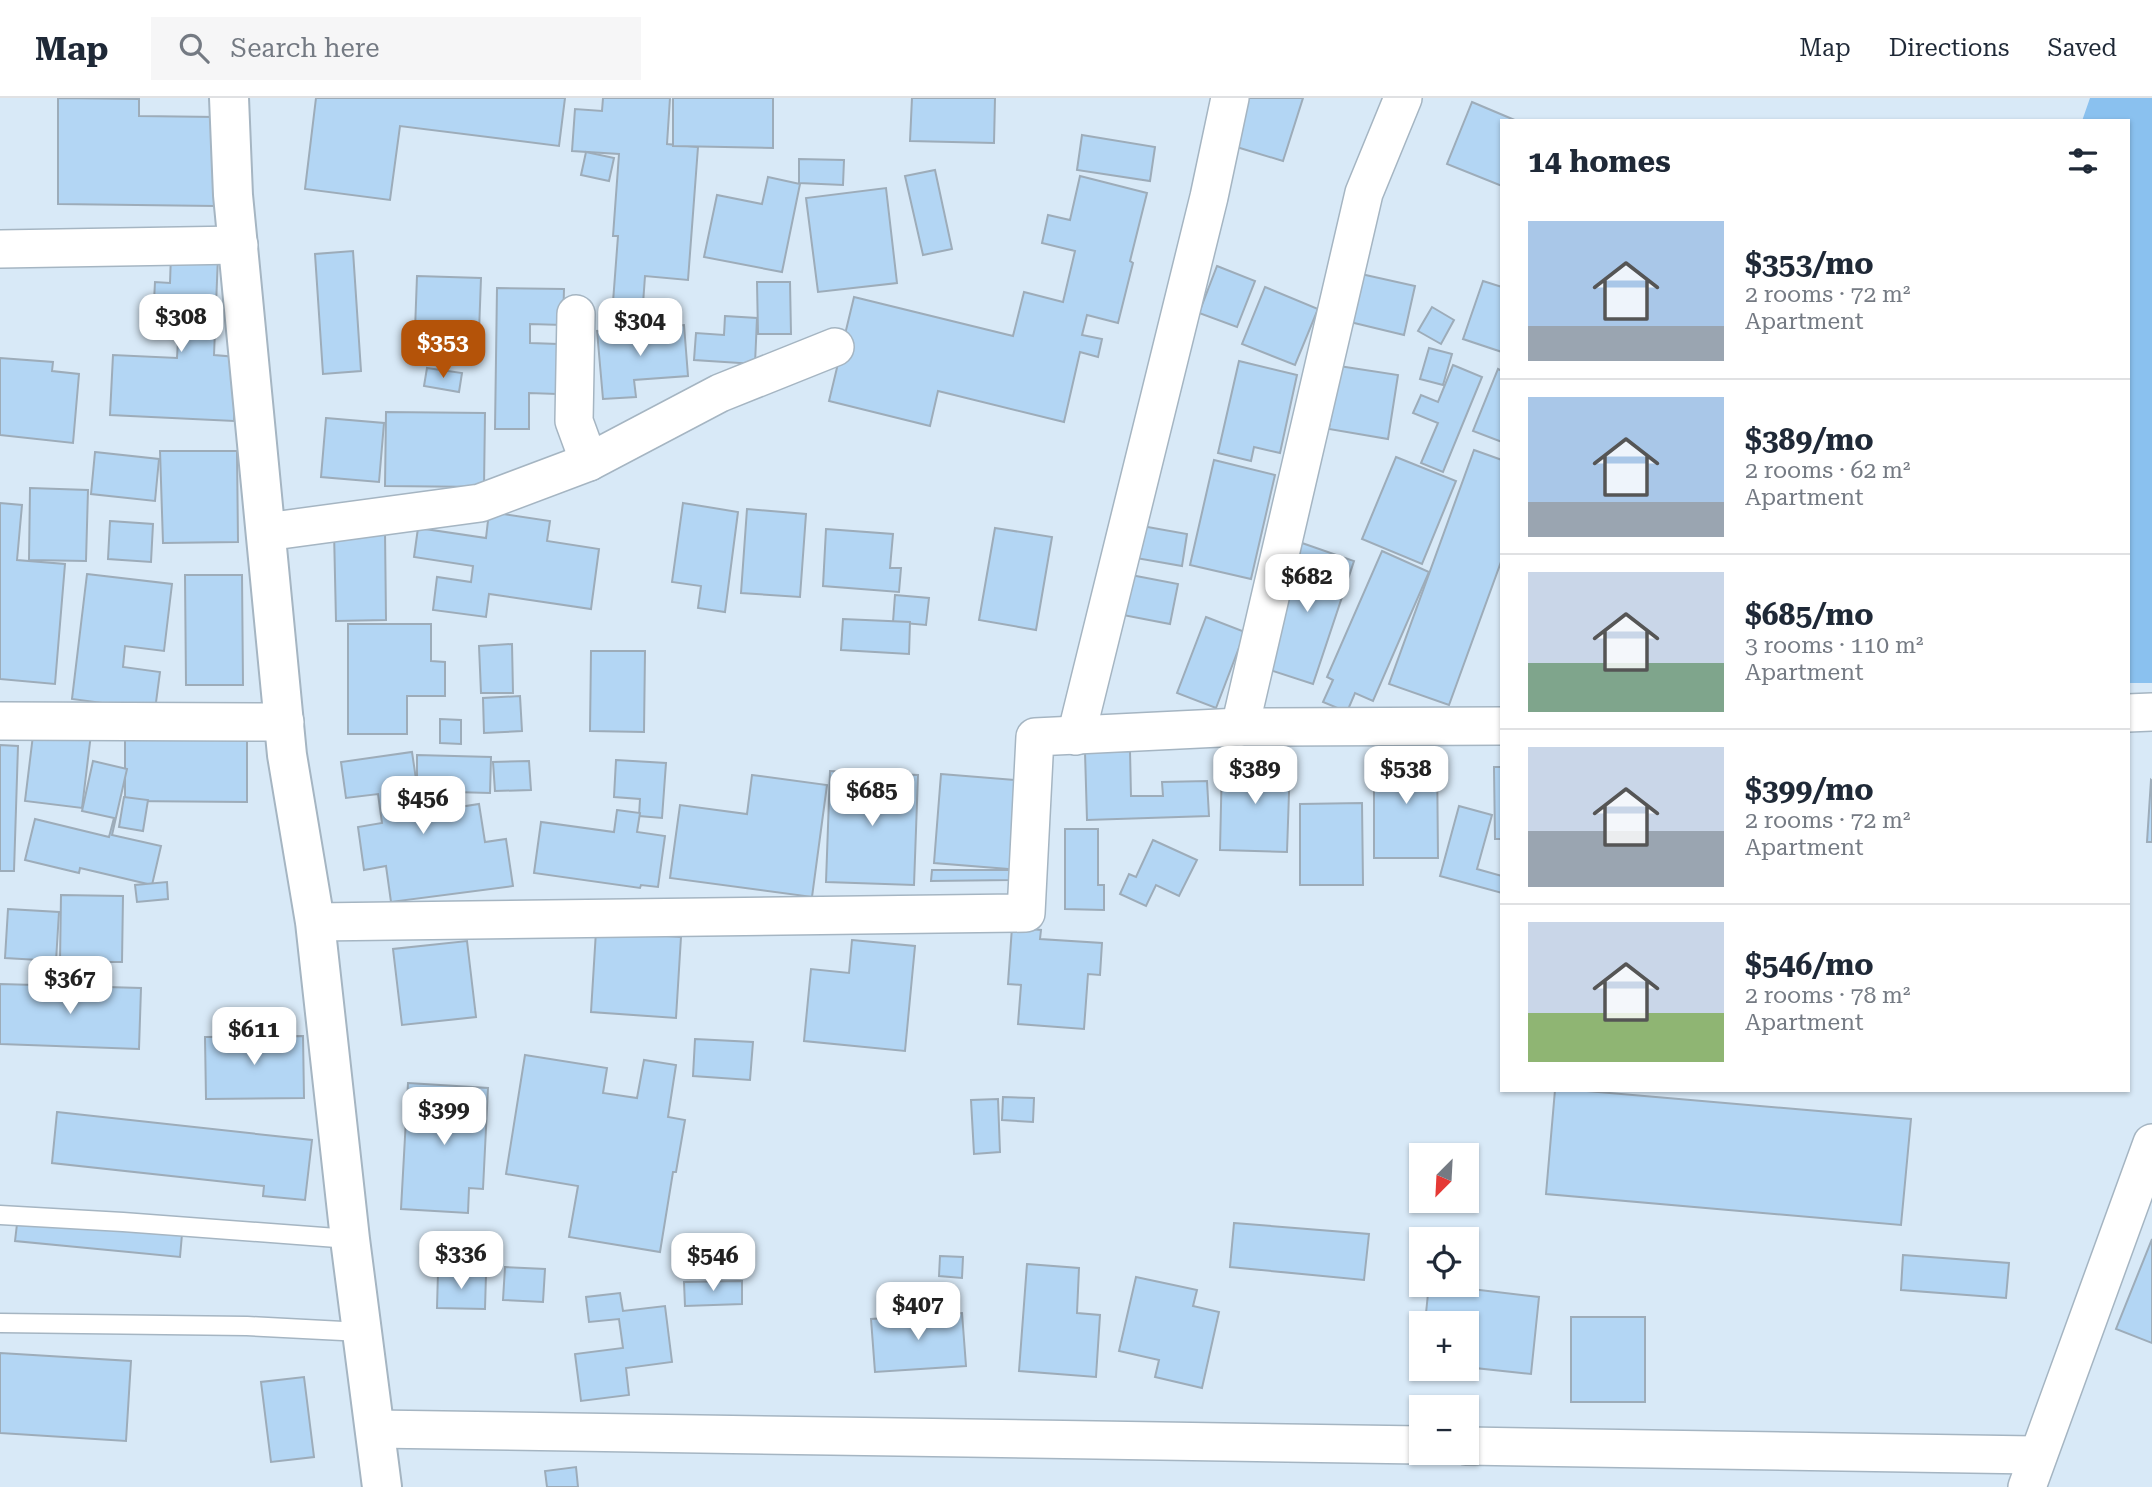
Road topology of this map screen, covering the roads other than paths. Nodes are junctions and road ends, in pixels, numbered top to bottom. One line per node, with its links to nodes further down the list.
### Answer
1 (229, 98): 4 (main road)
2 (1230, 98): 16 (street)
3 (1403, 98): 15 (street)
4 (239, 246): 5 (street); 9 (main road)
5 (0, 249)
6 (576, 314): 8 (street)
7 (835, 347): 8 (street)
8 (589, 462): 9 (street)
9 (266, 532): 13 (main road)
10 (2152, 712): 11 (street)
11 (2130, 713)
12 (0, 721): 13 (street)
13 (285, 722): 17 (main road)
14 (1500, 726): 15 (street)
15 (1240, 727): 16 (street)
16 (1076, 737): 17 (street)
17 (315, 922): 20 (main road)
18 (2152, 1143): 26 (street)
19 (0, 1215): 20 (lane)
20 (350, 1239): 22 (main road)
21 (0, 1323): 22 (lane)
22 (362, 1332): 23 (main road)
23 (374, 1429): 24 (street); 27 (main road)
24 (1409, 1445)
25 (1479, 1447): 26 (street)
26 (2033, 1471)
27 (382, 1487)

